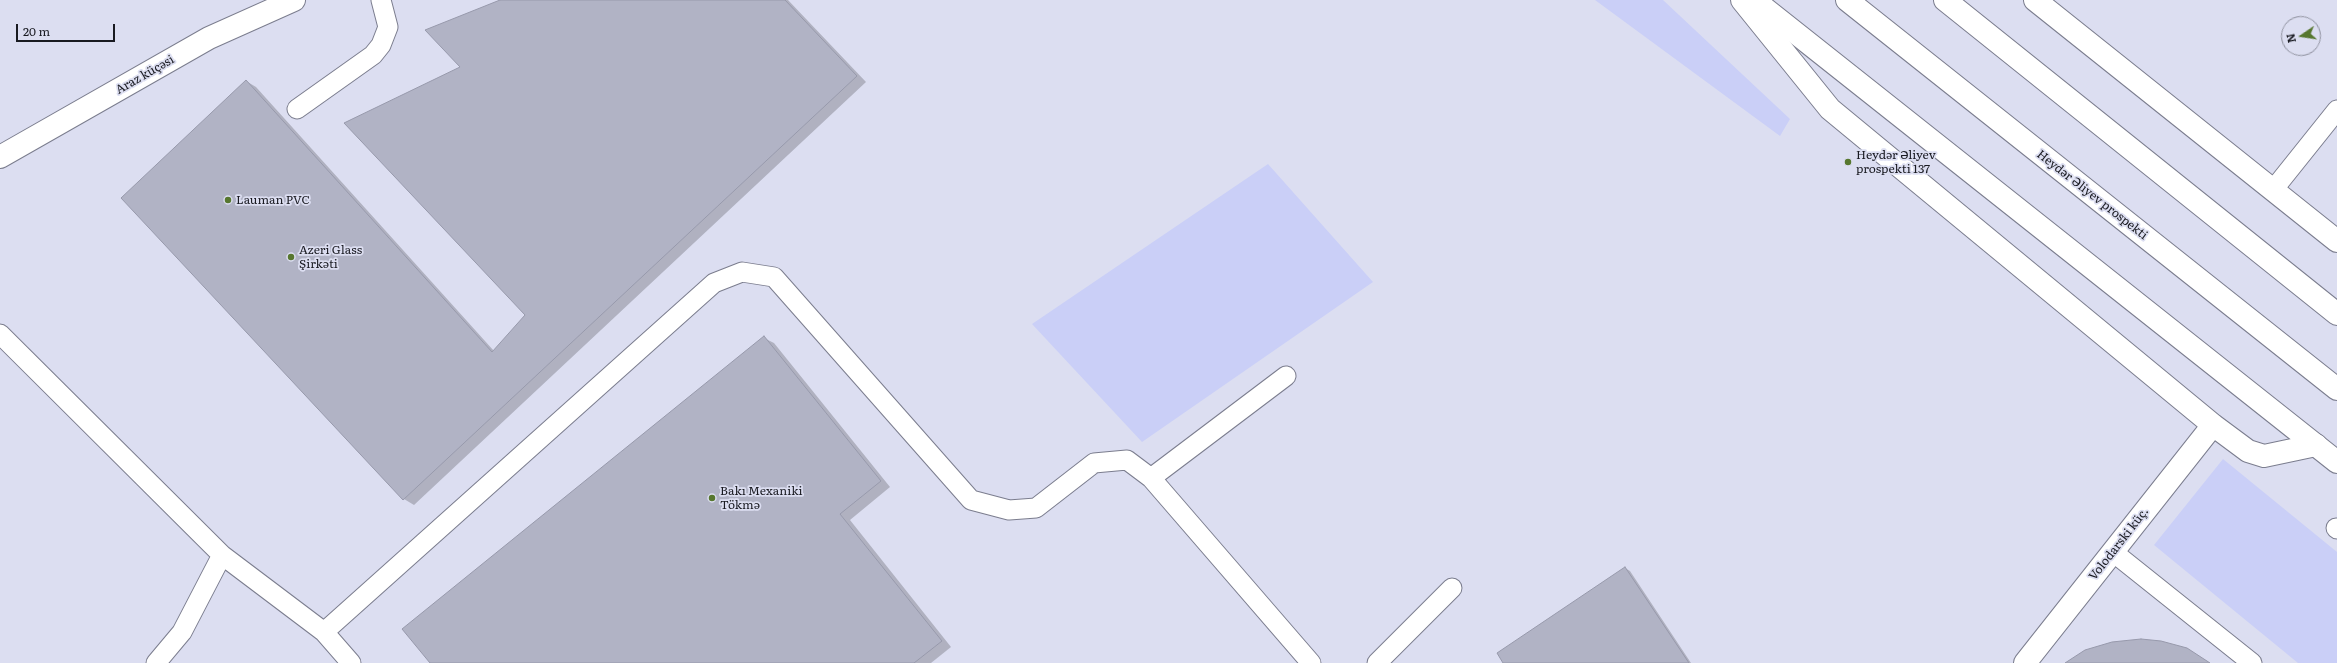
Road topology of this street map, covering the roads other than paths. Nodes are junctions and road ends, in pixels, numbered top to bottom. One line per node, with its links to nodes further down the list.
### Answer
1 (294, 0): 10 (main road, Araz küçəsi)
2 (381, 0): 8 (lane)
3 (1742, 0): 17 (main road)
4 (1754, 0): 18 (main road)
5 (1847, 0): 16 (main road, Heydər Əliyev prospekti)
6 (1945, 0): 13 (main road)
7 (2035, 0): 11 (main road)
8 (297, 109)
9 (2337, 110): 11 (lane)
10 (0, 157)
11 (2273, 190): 12 (main road)
12 (2337, 241)
13 (2337, 314)
14 (0, 334): 22 (lane)
15 (1286, 376): 20 (lane)
16 (2337, 389)
17 (2213, 425): 18 (main road); 21 (main road, Volodarski küç.)
18 (2316, 445): 19 (main road)
19 (2337, 462)
20 (1151, 478): 24 (lane); 27 (lane)
21 (2113, 552): 29 (main road, Volodarski küç.); 30 (lane)
22 (222, 555): 24 (lane); 25 (lane)
23 (1452, 588): 28 (lane)
24 (324, 632): 26 (lane)
25 (156, 663)
26 (351, 663)
27 (1311, 663)
28 (1377, 663)
29 (2025, 663)
30 (2252, 663)

